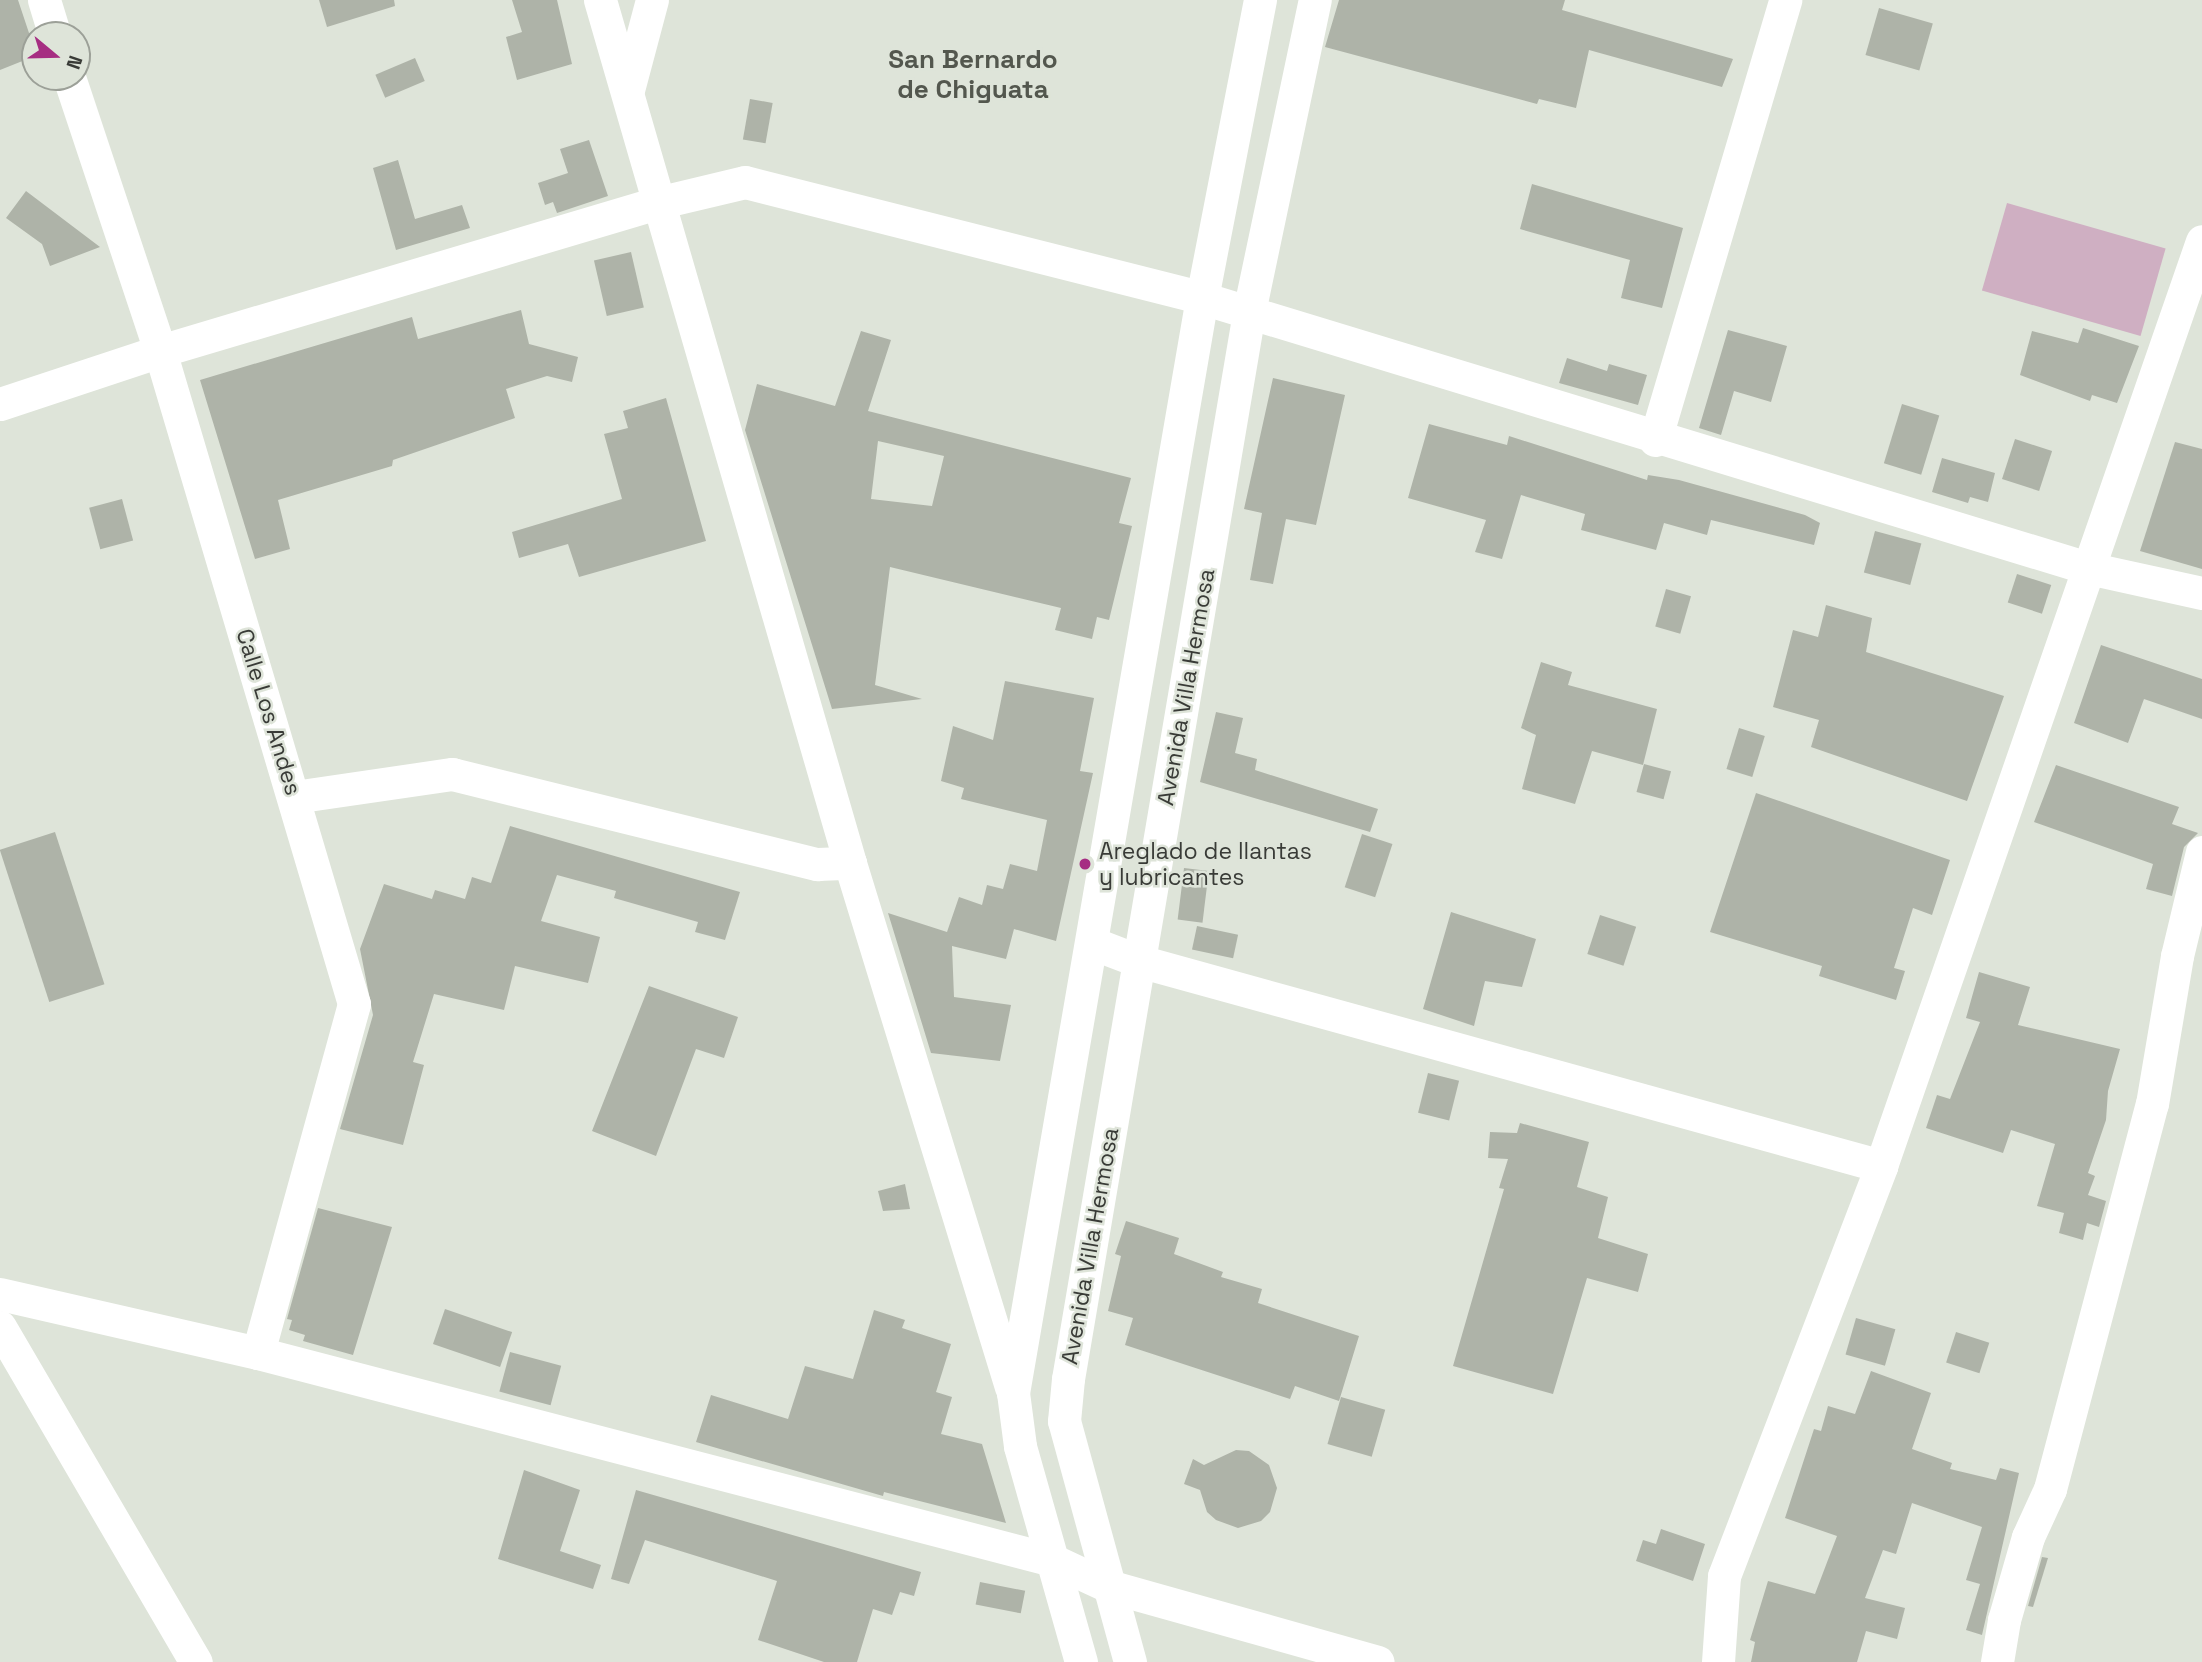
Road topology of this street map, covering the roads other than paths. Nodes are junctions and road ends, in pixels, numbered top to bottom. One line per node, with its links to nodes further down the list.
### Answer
1 (44, 0): 7 (street)
2 (600, 0): 8 (street)
3 (652, 0): 8 (street)
4 (1260, 0): 12 (street)
5 (1315, 0): 13 (street, Avenida Villa Hermosa)
6 (1786, 0): 16 (street)
7 (51, 21)
8 (628, 90): 10 (street)
9 (74, 91): 14 (street, Calle Los Andes)
10 (656, 203): 12 (street); 14 (street); 21 (street)
11 (2202, 241): 17 (street)
12 (1202, 298): 13 (street); 22 (street)
13 (1249, 312): 16 (street); 23 (street, Avenida Villa Hermosa)
14 (160, 351): 15 (street); 19 (street, Calle Los Andes)
15 (0, 404)
16 (1655, 440): 17 (street)
17 (2088, 568): 18 (street); 24 (street)
18 (2202, 593)
19 (294, 797): 21 (street); 27 (street, Calle Los Andes)
20 (2202, 852): 36 (street)
21 (850, 863): 28 (street)
22 (1092, 943): 23 (street); 28 (street)
23 (1139, 961): 24 (street); 30 (street, Avenida Villa Hermosa)
24 (1881, 1166): 35 (street)
25 (0, 1294): 27 (street)
26 (0, 1327): 31 (street)
27 (258, 1353): 29 (street)
28 (1013, 1393): 29 (street)
29 (1052, 1560): 30 (street); 32 (street)
30 (1108, 1586): 33 (street, Avenida Villa Hermosa); 34 (street)
31 (196, 1662)
32 (1081, 1662)
33 (1130, 1662)
34 (1378, 1662)
35 (1718, 1662)
36 (1997, 1662)

